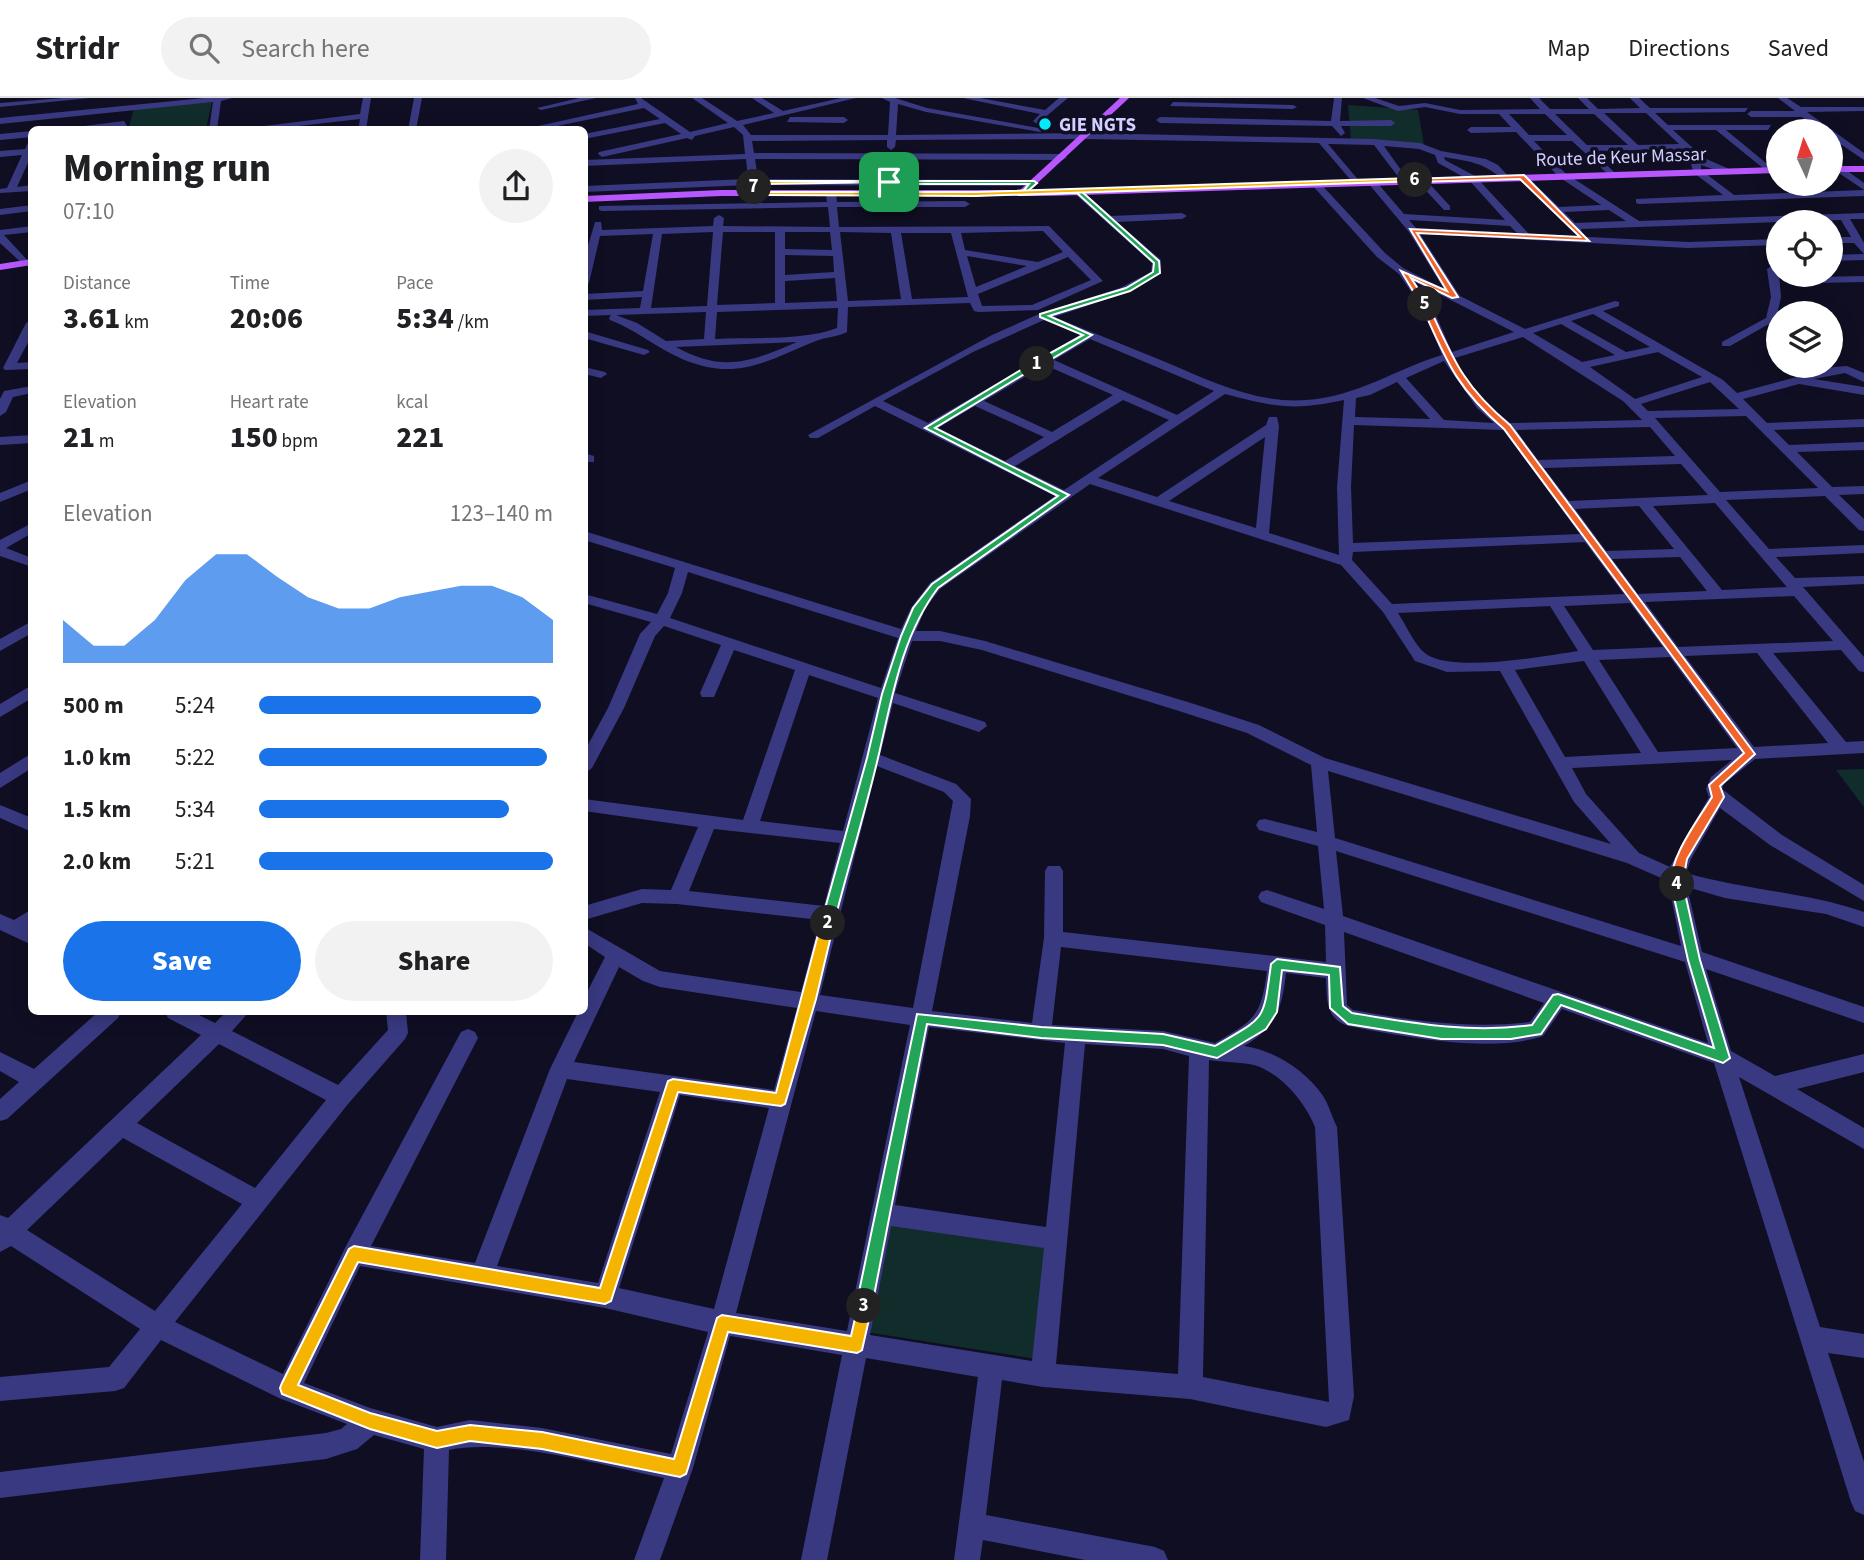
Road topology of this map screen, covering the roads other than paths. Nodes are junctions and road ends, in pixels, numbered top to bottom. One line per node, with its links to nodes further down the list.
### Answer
1 (51, 98): 28 (street)
2 (86, 98): 28 (street)
3 (228, 98): 23 (street)
4 (367, 98): 47 (street)
5 (418, 98): 66 (street)
6 (541, 98): 35 (street)
7 (592, 98): 35 (street)
8 (635, 98): 32 (street)
9 (696, 98): 58 (street)
10 (756, 98): 46 (street)
11 (814, 98): 30 (street)
12 (918, 98): 33 (street)
13 (968, 98): 45 (street)
14 (1064, 98): 45 (street)
15 (1125, 98): 80 (main road)
16 (1338, 98): 60 (street)
17 (1367, 98): 40 (street)
18 (1534, 98): 41 (street)
19 (1582, 98): 38 (street)
20 (1634, 98): 39 (street)
21 (1729, 98): 42 (street)
22 (1782, 98): 43 (street)
23 (218, 99): 27 (street); 63 (street)
24 (849, 99): 30 (street); 54 (street)
25 (890, 99): 33 (street); 87 (street)
26 (1176, 101): 29 (street); 55 (street)
27 (147, 102): 34 (street)
28 (21, 103): 31 (street); 51 (street)
29 (1293, 103): 59 (street)
30 (825, 104): 46 (street)
31 (0, 105)
32 (646, 105): 52 (street); 68 (street)
33 (908, 105): 44 (street)
34 (130, 108): 48 (street); 62 (street)
35 (541, 108): 67 (street)
36 (1850, 109): 37 (street); 43 (street); 50 (street)
37 (1864, 109)
38 (1596, 111): 39 (street); 41 (street); 97 (street)
39 (1648, 111): 42 (street); 71 (street)
40 (1502, 112): 41 (street); 74 (street)
41 (1548, 112): 90 (street)
42 (1748, 112): 43 (street); 69 (street)
43 (1801, 112): 49 (street)
44 (943, 113): 70 (street); 88 (street)
45 (1046, 113): 70 (street)
46 (782, 114): 53 (street)
47 (364, 116): 64 (street); 65 (street)
48 (43, 117): 51 (street); 61 (street)
49 (1811, 119)
50 (1864, 119)
51 (12, 120): 56 (street)
52 (666, 120): 77 (street); 79 (street)
53 (755, 120): 54 (street); 58 (street)
54 (844, 120): 86 (street)
55 (1160, 120): 59 (street); 83 (street)
56 (0, 121)
57 (1391, 123): 60 (street)
58 (736, 124): 77 (street); 85 (street)
59 (1291, 124): 60 (street)
60 (1335, 124): 92 (street)
61 (39, 126)
62 (124, 126)
63 (214, 126)
64 (273, 126)
65 (363, 126)
66 (413, 126)
67 (534, 126)
68 (547, 126)
69 (1766, 126)
70 (1029, 127): 80 (street)
71 (1668, 127): 72 (street); 98 (street)
72 (1718, 127): 73 (street); 81 (street)
73 (1766, 127)
74 (1518, 129): 75 (street); 89 (street)
75 (1471, 130)
76 (28, 134): 82 (street)
77 (688, 135): 96 (street); 109 (street)
78 (1766, 135): 81 (street)
79 (588, 136)
80 (1084, 136): 83 (street); 88 (street); 107 (main road)
81 (1728, 136): 113 (street)
82 (0, 137)
83 (1142, 137): 91 (street)
84 (1843, 137): 94 (street)
85 (748, 138): 86 (street); 104 (street)
86 (841, 138): 87 (street)
87 (892, 138): 88 (street); 106 (street)
88 (943, 138)
89 (1526, 138): 90 (street); 123 (street)
90 (1575, 138): 100 (street)
91 (1322, 142): 92 (street); 132 (street)
92 (1347, 142): 95 (street)
93 (1843, 142): 108 (street)
94 (1864, 142)
95 (1377, 143): 102 (street); 127 (street)
96 (643, 144): 105 (street); 110 (street)
97 (1635, 147): 98 (street); 100 (street)
98 (1687, 147): 111 (street)
99 (28, 148): 103 (street)
100 (1585, 148): 121 (street)
101 (28, 151): 119 (street)
102 (1439, 153): 124 (street); 126 (street)
103 (0, 154)
104 (750, 156): 106 (street); 109 (street); 130 (street)
105 (588, 157)
106 (891, 157): 107 (street); 131 (street)
107 (1063, 157): 133 (main road)
108 (1864, 157)
109 (694, 158): 110 (street)
110 (644, 160): 112 (street); 135 (street)
111 (1701, 160): 117 (street); 120 (street)
112 (588, 163)
113 (1766, 165)
114 (28, 169): 119 (street)
115 (1843, 169): 116 (main road)
116 (1864, 169)
117 (1724, 170): 118 (main road, Route de Keur Massar); 120 (main road, Route de Keur Massar)
118 (1766, 170)
119 (15, 171): 139 (street)
120 (1697, 171): 121 (main road, Route de Keur Massar); 148 (street)
121 (1611, 174): 123 (main road, Route de Keur Massar)
122 (1843, 174): 136 (street)
123 (1562, 175): 125 (main road, Route de Keur Massar); 157 (street)
124 (1504, 177): 125 (main road, Route de Keur Massar); 126 (main road, Route de Keur Massar)
125 (1522, 177): 158 (street)
126 (1472, 178): 128 (main road, Route de Keur Massar); 168 (street)
127 (1403, 180): 128 (main road, Route de Keur Massar); 129 (main road, Route de Keur Massar)
128 (1421, 180): 156 (street)
129 (1371, 181): 132 (main road, Route de Keur Massar); 162 (street)
130 (753, 182): 131 (street); 135 (street); 144 (street)
131 (889, 182): 133 (street)
132 (1355, 182): 134 (main road, Route de Keur Massar)
133 (1034, 183): 142 (main road)
134 (1315, 183): 141 (main road, Route de Keur Massar); 201 (street)
135 (644, 186): 138 (street)
136 (1864, 187)
137 (28, 188): 139 (street)
138 (588, 189)
139 (11, 190): 140 (street)
140 (0, 192)
141 (1078, 192): 142 (main road, Route de Keur Massar); 164 (street)
142 (1022, 193): 151 (main road, Route de Keur Massar)
143 (1864, 193): 145 (street)
144 (755, 194): 150 (main road, Route de Keur Massar); 151 (main road, Route de Keur Massar)
145 (1843, 194)
146 (1784, 196): 148 (street)
147 (605, 197): 149 (main road, Route de Keur Massar); 150 (main road, Route de Keur Massar); 155 (street)
148 (1732, 198): 152 (street); 166 (street)
149 (588, 199)
150 (720, 199): 151 (street); 155 (street); 172 (street)
151 (831, 199): 153 (street); 174 (street)
152 (1639, 201)
153 (965, 204)
154 (28, 208): 159 (street)
155 (602, 208): 180 (street)
156 (1447, 208)
157 (1611, 208): 158 (street); 169 (street)
158 (1555, 209): 171 (street)
159 (0, 212)
160 (1182, 216): 164 (street)
161 (1864, 216): 163 (street)
162 (1401, 217): 165 (street); 178 (street)
163 (1844, 217): 166 (street); 187 (street)
164 (1110, 219): 220 (street)
165 (1450, 220): 167 (street); 181 (street)
166 (1760, 220): 169 (street); 170 (street)
167 (1496, 222): 168 (street); 183 (street)
168 (1513, 223): 184 (street)
169 (1636, 224): 171 (street); 189 (street)
170 (1766, 224)
171 (1572, 226): 185 (street)
172 (719, 229): 173 (street); 179 (street); 215 (street)
173 (780, 229): 174 (street); 191 (street)
174 (834, 229): 175 (street); 193 (street)
175 (895, 229): 177 (street); 211 (street)
176 (28, 230): 182 (street)
177 (955, 230): 192 (street); 194 (street)
178 (1413, 230): 181 (street); 210 (street)
179 (658, 231): 180 (street); 207 (street)
180 (596, 233): 199 (street)
181 (1454, 233): 183 (street)
182 (0, 235): 197 (street)
183 (1500, 235): 184 (street)
184 (1525, 236): 185 (street)
185 (1586, 240): 189 (street)
186 (1843, 240): 187 (street)
187 (1856, 240): 190 (street)
188 (1766, 242): 189 (street)
189 (1657, 243)
190 (1864, 251)
191 (779, 252): 193 (street); 203 (street)
192 (961, 252): 198 (street); 208 (street)
193 (836, 253): 202 (street)
194 (1069, 253): 198 (street); 208 (street)
195 (1864, 257): 196 (street)
196 (1843, 258)
197 (28, 262): 200 (main road)
198 (1039, 265): 208 (street)
199 (588, 266)
200 (0, 267)
201 (1403, 272): 210 (street); 232 (street)
202 (838, 275): 203 (street); 213 (street)
203 (779, 278): 214 (street)
204 (1843, 279): 205 (street)
205 (1864, 279)
206 (1775, 287): 229 (street)
207 (648, 294): 209 (street); 217 (street)
208 (973, 296): 211 (street)
209 (588, 297)
210 (1455, 297): 222 (street)
211 (907, 302): 213 (street)
212 (1615, 304): 216 (street)
213 (843, 305): 214 (street); 225 (street)
214 (780, 307): 215 (street)
215 (712, 310): 217 (street); 227 (street)
216 (1595, 311): 221 (street); 230 (street)
217 (645, 312): 219 (street)
218 (588, 313): 219 (street)
219 (600, 314): 228 (street)
220 (1043, 316): 224 (street); 250 (street)
221 (1563, 321): 222 (street); 233 (street)
222 (1525, 333): 232 (street); 236 (street)
223 (588, 335): 231 (street)
224 (1088, 335): 234 (street); 244 (street)
225 (817, 338): 227 (street); 228 (street)
226 (27, 339): 235 (street)
227 (709, 342): 228 (street)
228 (666, 344)
229 (1726, 344)
230 (1660, 348): 233 (street); 240 (street)
231 (645, 352)
232 (1449, 356): 239 (street); 261 (street)
233 (1625, 356): 236 (street)
234 (1043, 360): 246 (street); 249 (street)
235 (28, 366)
236 (1580, 366): 252 (street)
237 (588, 371): 238 (street)
238 (601, 374)
239 (1398, 376): 247 (street); 258 (street)
240 (1711, 378): 248 (street); 252 (street)
241 (1864, 378): 242 (street)
242 (1796, 380): 245 (street); 248 (street)
243 (28, 390): 253 (street)
244 (1223, 390): 251 (street); 255 (street)
245 (1864, 391)
246 (1122, 395): 255 (street); 265 (street)
247 (1350, 398): 251 (street); 257 (street)
248 (1734, 398): 254 (street)
249 (975, 401): 263 (street); 265 (street)
250 (875, 402): 263 (street); 264 (street)
251 (1275, 403): 260 (street)
252 (1633, 403): 256 (street)
253 (0, 412)
254 (1749, 412): 256 (street); 262 (street)
255 (1178, 419): 273 (street)
256 (1649, 419): 261 (street); 270 (street)
257 (1350, 421): 258 (street); 294 (street)
258 (1440, 423): 261 (street)
259 (1864, 423): 262 (street)
260 (1273, 426): 281 (street); 286 (street)
261 (1507, 427): 271 (street)
262 (1763, 427): 269 (street)
263 (929, 428): 272 (street)
264 (814, 435)
265 (1051, 436): 272 (street)
266 (28, 439): 267 (street)
267 (0, 441)
268 (1864, 446): 269 (street)
269 (1786, 449): 277 (street)
270 (1685, 460): 271 (street); 280 (street)
271 (1534, 464): 283 (street)
272 (1005, 466): 278 (street)
273 (1088, 479): 278 (street); 281 (street)
274 (0, 484): 275 (street)
275 (27, 489): 279 (street)
276 (1864, 490): 277 (street)
277 (1828, 491): 280 (street); 284 (street)
278 (1064, 495): 309 (street)
279 (0, 498)
280 (1717, 498): 282 (street); 293 (street)
281 (1159, 501): 286 (street)
282 (1643, 502): 283 (street); 292 (street)
283 (1564, 505): 288 (street)
284 (1861, 522)
285 (28, 529): 289 (street)
286 (1262, 534): 294 (street)
287 (588, 536): 297 (street)
288 (1588, 538): 294 (street); 295 (street)
289 (0, 546)
290 (1864, 550): 293 (street)
291 (0, 551): 296 (street)
292 (1684, 553): 295 (street); 300 (street)
293 (1766, 553): 299 (street)
294 (1345, 555): 304 (street)
295 (1601, 555): 301 (street)
296 (28, 562)
297 (682, 567): 305 (street); 309 (street)
298 (1864, 580): 299 (street)
299 (1795, 587): 300 (street); 312 (street)
300 (1718, 595): 301 (street)
301 (1633, 598): 303 (street); 315 (street)
302 (588, 599): 305 (street)
303 (1554, 601): 304 (street); 316 (street)
304 (1388, 609): 317 (street)
305 (661, 620): 311 (street); 330 (street)
306 (28, 628): 308 (street)
307 (0, 630): 308 (street)
308 (15, 636): 310 (street); 313 (street)
309 (906, 636): 322 (street); 332 (street)
310 (28, 641)
311 (729, 643): 318 (street); 321 (street)
312 (1845, 645): 314 (street); 319 (street)
313 (0, 646)
314 (1761, 648): 315 (street); 326 (street)
315 (1672, 652): 316 (street); 327 (street)
316 (1589, 655): 317 (street); 329 (street)
317 (1505, 666): 333 (street)
318 (803, 667): 322 (street); 341 (street)
319 (1864, 667)
320 (28, 693): 323 (street)
321 (708, 693)
322 (887, 694): 324 (street); 328 (street)
323 (0, 712)
324 (979, 726)
325 (1864, 747): 326 (street)
326 (1842, 749): 327 (street)
327 (1750, 754): 329 (street); 335 (street)
328 (873, 758): 342 (street); 369 (street)
329 (1653, 758): 333 (street)
330 (588, 760)
331 (28, 762): 334 (street)
332 (1320, 762): 343 (street); 344 (street)
333 (1562, 763): 344 (street)
334 (0, 782)
335 (1718, 797): 346 (street); 347 (street)
336 (588, 805): 338 (street)
337 (0, 811): 339 (street)
338 (709, 821): 341 (street); 348 (street)
339 (28, 824)
340 (1265, 825): 343 (street)
341 (750, 826): 342 (street)
342 (851, 838): 351 (street)
343 (1328, 842): 352 (street); 357 (street)
344 (1633, 858): 346 (street)
345 (1054, 871): 355 (street)
346 (1676, 877): 353 (street); 357 (street)
347 (1864, 894)
348 (677, 897): 350 (street); 351 (street)
349 (1267, 897): 352 (street)
350 (588, 912)
351 (830, 914): 360 (street)
352 (1334, 920): 359 (street); 361 (street)
353 (1864, 920)
354 (588, 936): 356 (street)
355 (1053, 938): 358 (street); 371 (street)
356 (616, 953): 360 (street); 362 (street)
357 (1694, 960): 368 (street); 375 (street)
358 (1277, 964): 359 (street); 374 (street)
359 (1335, 971): 361 (street)
360 (810, 999): 369 (street); 383 (street)
361 (1558, 999): 375 (street)
362 (588, 1011)
363 (108, 1015): 379 (street)
364 (181, 1015): 370 (street)
365 (236, 1015): 370 (street)
366 (396, 1015): 382 (street)
367 (586, 1015): 378 (street)
368 (1864, 1015)
369 (921, 1018): 371 (street); 388 (street)
370 (216, 1033): 382 (street); 385 (street)
371 (1041, 1033): 372 (street)
372 (1076, 1035): 374 (street); 390 (street)
373 (468, 1038): 391 (street)
374 (1208, 1051): 401 (street); 401 (street)
375 (1723, 1058): 381 (street); 396 (street)
376 (0, 1061): 379 (street)
377 (1864, 1063): 381 (street)
378 (560, 1069): 380 (street); 392 (street)
379 (35, 1080): 384 (street)
380 (673, 1085): 383 (street); 393 (street)
381 (1773, 1086): 386 (street)
382 (341, 1097): 387 (street)
383 (781, 1100): 394 (street)
384 (0, 1112)
385 (121, 1125): 387 (street); 389 (street)
386 (1864, 1139)
387 (258, 1201): 395 (street)
388 (882, 1214): 390 (street); 397 (street)
389 (3, 1233): 395 (street)
390 (1056, 1239): 400 (street)
391 (354, 1254): 392 (street); 402 (street)
392 (482, 1276): 393 (street)
393 (605, 1296): 394 (street)
394 (722, 1323): 397 (street); 406 (street)
395 (158, 1326): 402 (street); 403 (street)
396 (1812, 1338): 398 (street); 408 (street)
397 (857, 1345): 399 (street); 412 (street)
398 (1864, 1346)
399 (991, 1367): 400 (street); 409 (street)
400 (1043, 1375): 401 (street)
401 (1189, 1387)
402 (288, 1388): 404 (street)
403 (0, 1389)
404 (370, 1421): 405 (street); 407 (street)
405 (437, 1440): 406 (street); 410 (street)
406 (680, 1468): 411 (street)
407 (0, 1485)
408 (1862, 1492)
409 (971, 1525): 413 (street); 414 (street)
410 (433, 1560)
411 (647, 1560)
412 (814, 1560)
413 (967, 1560)
414 (1155, 1560)

